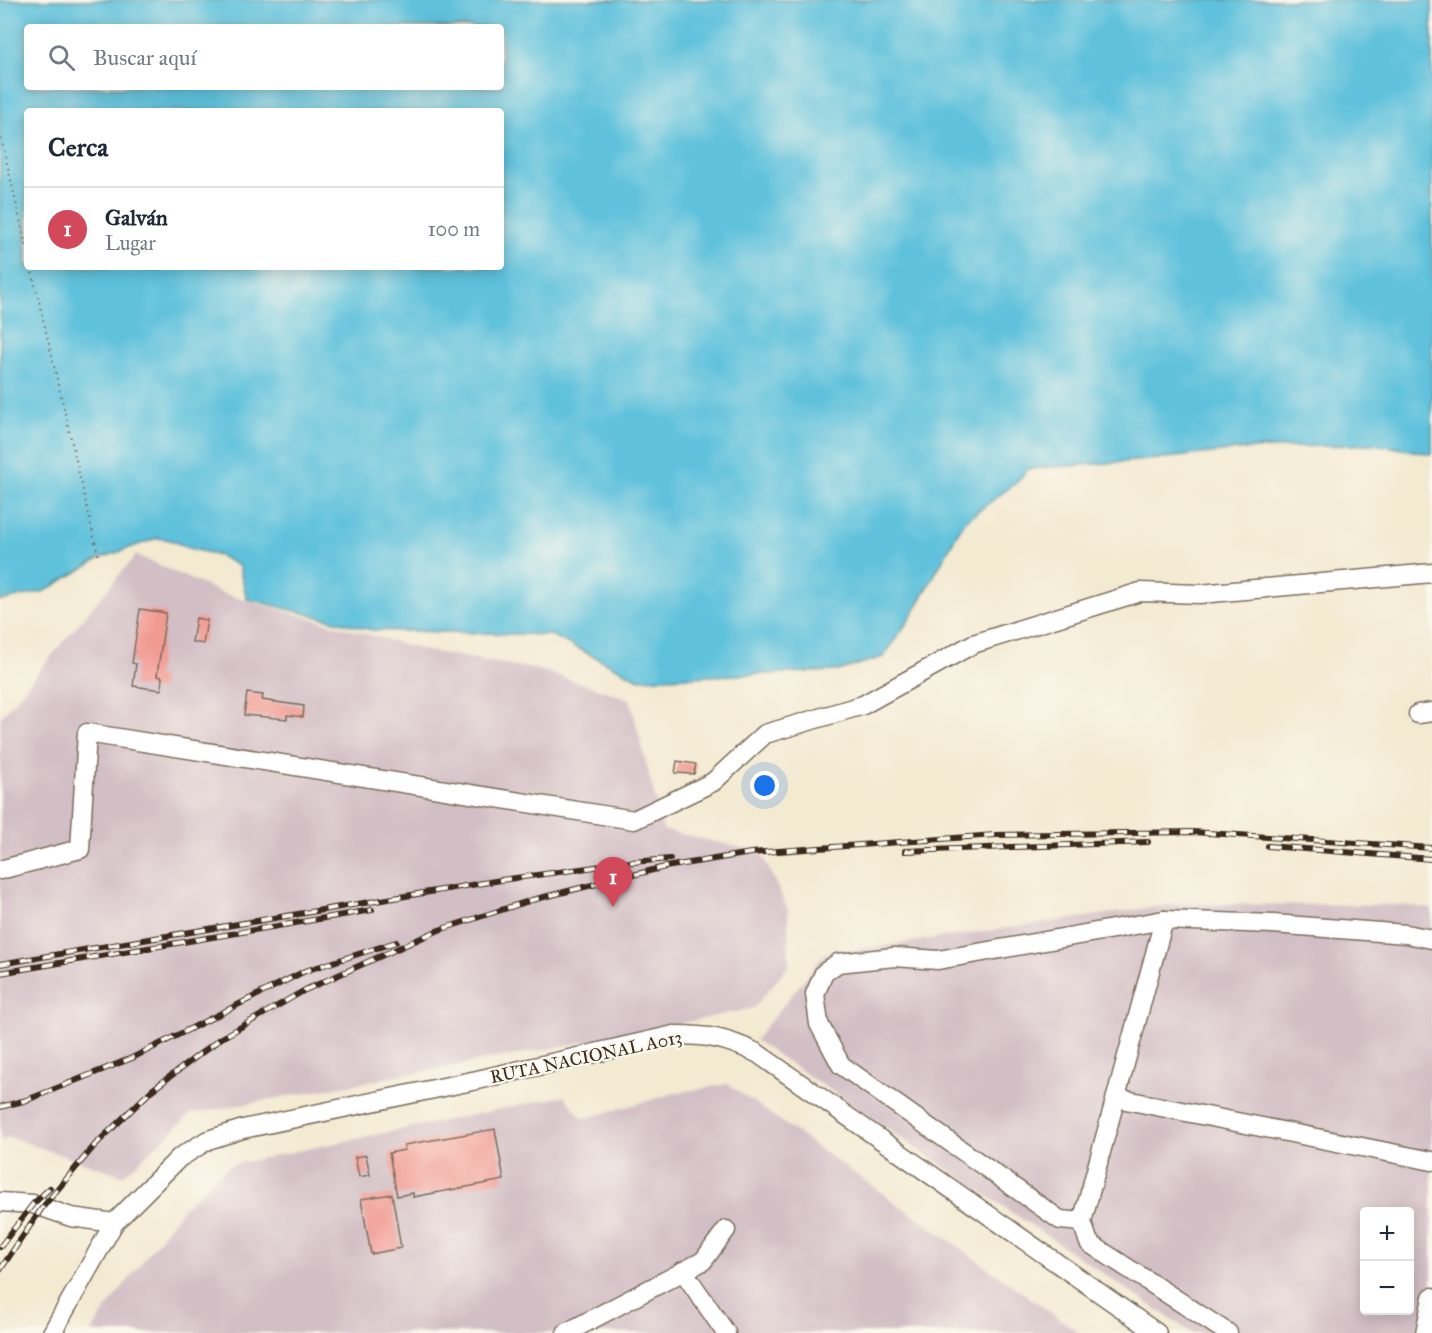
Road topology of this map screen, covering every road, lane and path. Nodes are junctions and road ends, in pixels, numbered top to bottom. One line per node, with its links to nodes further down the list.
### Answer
1 (0, 134): 2 (path)
2 (24, 237)
3 (32, 270): 4 (path)
4 (99, 559)
5 (1432, 573): 6 (street)
6 (0, 870)
7 (1164, 920): 8 (street); 9 (street); 12 (street)
8 (1432, 939)
9 (1116, 1098): 10 (street); 12 (street)
10 (1432, 1161)
11 (0, 1202): 13 (street)
12 (1082, 1222): 21 (street)
13 (114, 1223): 17 (street, RUTA NACIONAL A013); 20 (street, RUTA NACIONAL A013)
14 (726, 1230): 15 (street)
15 (683, 1271): 18 (street); 19 (street)
16 (1432, 1297): 22 (street)
17 (52, 1333)
18 (566, 1333)
19 (726, 1333)
20 (1157, 1333)
21 (1228, 1333)
22 (1425, 1333)

